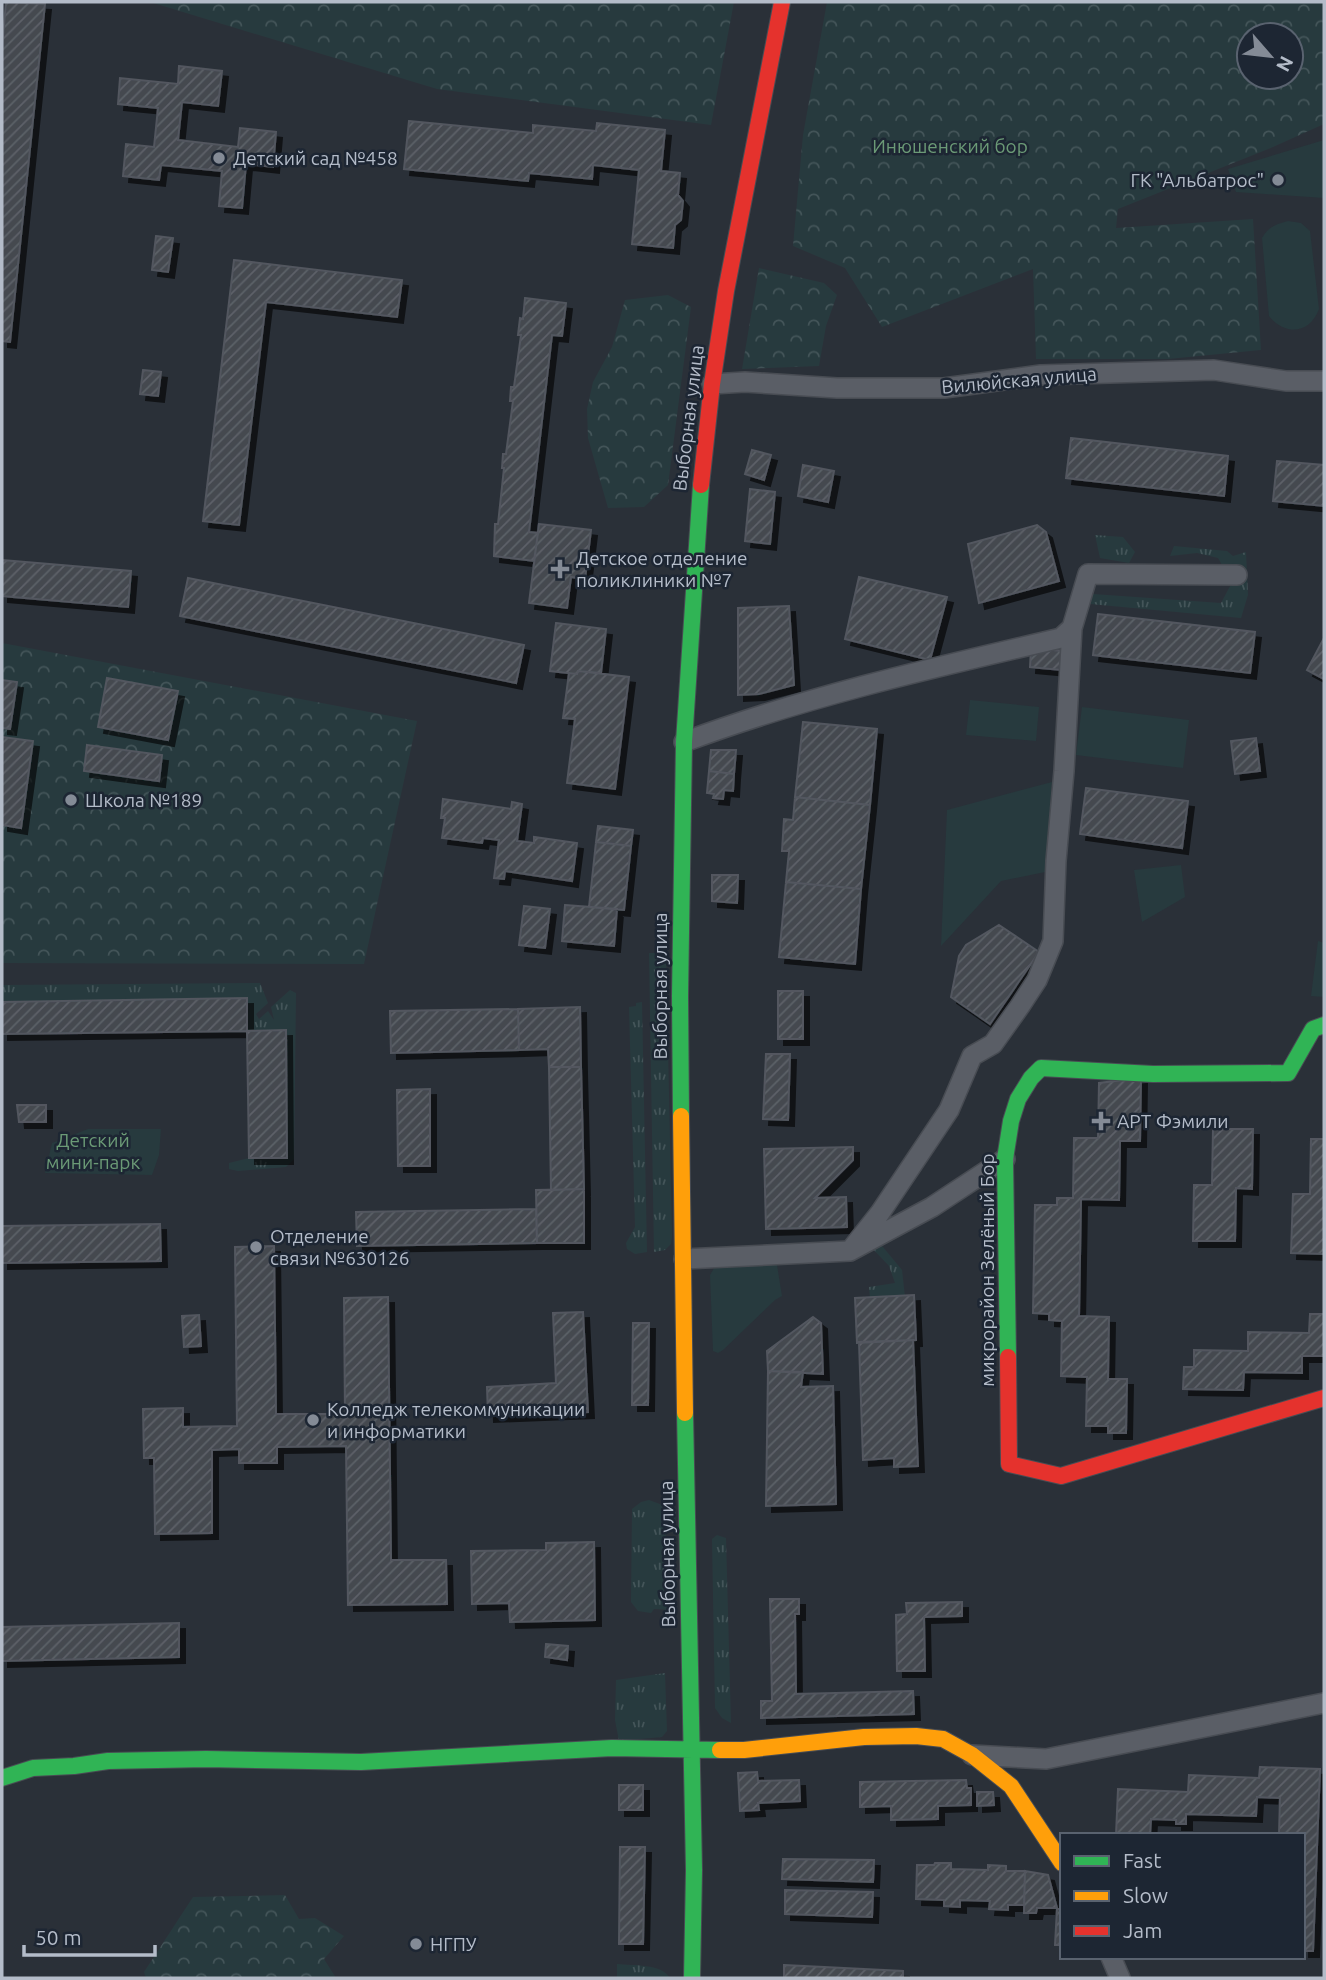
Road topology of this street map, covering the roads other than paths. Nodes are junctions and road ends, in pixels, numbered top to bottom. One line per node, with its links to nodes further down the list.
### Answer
1 (782, 2): 3 (street, Выборная улица)
2 (1324, 382): 3 (street, Вилюйская улица)
3 (712, 384): 6 (street, Выборная улица)
4 (1237, 575): 5 (street)
5 (1072, 628): 6 (street); 9 (street)
6 (684, 742): 10 (street, Выборная улица)
7 (1324, 1026): 8 (street, микрорайон Зелёный Бор)
8 (1005, 1159): 9 (street); 11 (street, микрорайон Зелёный Бор)
9 (850, 1251): 10 (street)
10 (684, 1259): 13 (street, Выборная улица)
11 (1324, 1398)
12 (1324, 1703): 14 (street)
13 (692, 1750): 14 (street); 15 (street); 18 (street, Выборная улица)
14 (972, 1755): 16 (street)
15 (2, 1778)
16 (1060, 1860)
17 (1112, 1959): 19 (street)
18 (692, 1978)
19 (1120, 1978)

